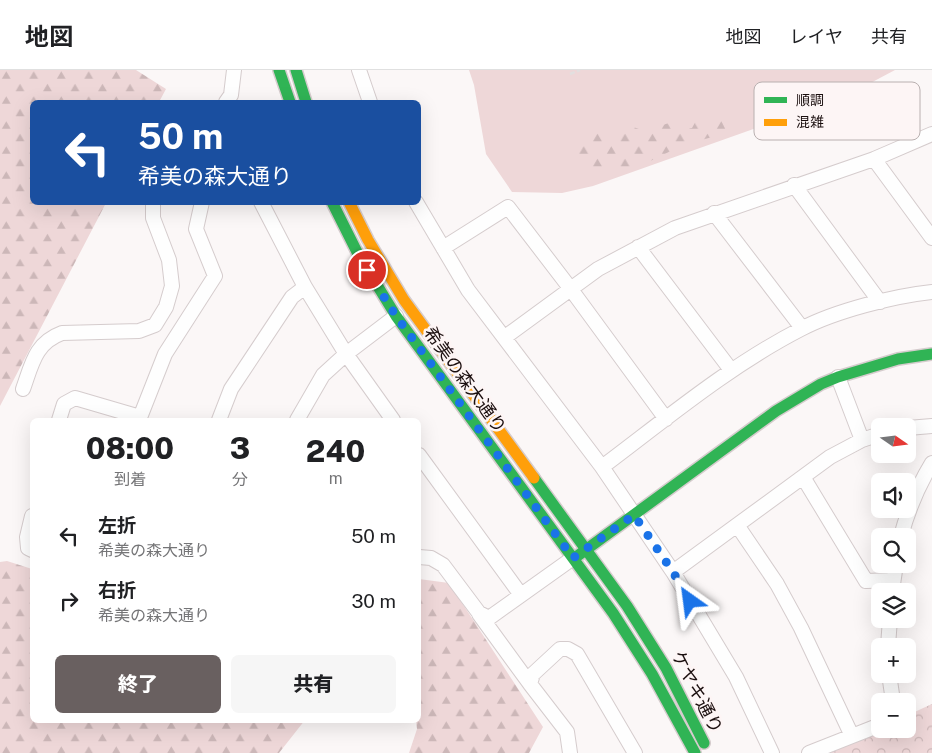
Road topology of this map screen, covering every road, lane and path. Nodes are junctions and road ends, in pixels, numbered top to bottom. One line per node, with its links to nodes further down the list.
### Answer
1 (234, 70): 7 (street)
2 (279, 70): 8 (street)
3 (296, 70): 9 (street)
4 (359, 70): 10 (street)
5 (580, 70): 6 (path)
6 (570, 74)
7 (227, 100)
8 (289, 100)
9 (305, 100)
10 (369, 100)
11 (932, 134): 12 (street)
12 (920, 139)
13 (918, 140): 14 (street)
14 (874, 159): 15 (street); 23 (street)
15 (794, 186): 22 (street); 29 (street)
16 (153, 205): 37 (street)
17 (201, 205): 39 (street)
18 (263, 205): 26 (street)
19 (334, 205): 30 (street, 希美の森大通り)
20 (350, 205): 57 (street, 希美の森大通り)
21 (418, 205): 25 (street)
22 (714, 213): 24 (street); 31 (street)
23 (932, 238)
24 (638, 247): 27 (street); 35 (street)
25 (443, 248): 27 (street); 32 (street)
26 (305, 287): 33 (street); 40 (street)
27 (570, 288): 32 (street); 43 (street)
28 (932, 292): 29 (street)
29 (880, 302): 31 (street)
30 (396, 316): 33 (street); 59 (street, 希美の森大通り)
31 (802, 328): 35 (street)
32 (505, 337): 50 (street)
33 (346, 354): 41 (street); 42 (street)
34 (932, 354): 36 (street)
35 (731, 370): 43 (street)
36 (838, 377): 47 (street); 52 (street)
37 (22, 389)
38 (60, 418): 39 (street)
39 (139, 418)
40 (220, 418)
41 (298, 418)
42 (393, 418)
43 (666, 419): 50 (street)
44 (932, 426): 45 (street)
45 (916, 427)
46 (871, 437): 47 (street)
47 (862, 440): 51 (street)
48 (421, 458): 62 (street)
49 (932, 463): 55 (street)
50 (602, 467): 52 (street)
51 (803, 477): 54 (street); 61 (street)
52 (634, 515): 57 (street); 60 (street)
53 (30, 524): 56 (street)
54 (737, 525): 60 (street); 66 (street)
55 (903, 528)
56 (30, 549)
57 (586, 549): 59 (street); 70 (street, ケヤキ通り)
58 (421, 557): 63 (street)
59 (573, 558): 62 (street); 69 (street, ケヤキ通り)
60 (673, 572): 71 (street)
61 (880, 583)
62 (521, 596): 63 (street)
63 (479, 613): 64 (street)
64 (530, 684): 67 (street); 68 (street)
65 (871, 729): 66 (street)
66 (852, 736): 72 (street)
67 (570, 753)
68 (635, 753)
69 (695, 753)
70 (708, 753)
71 (772, 753)
72 (810, 753)

